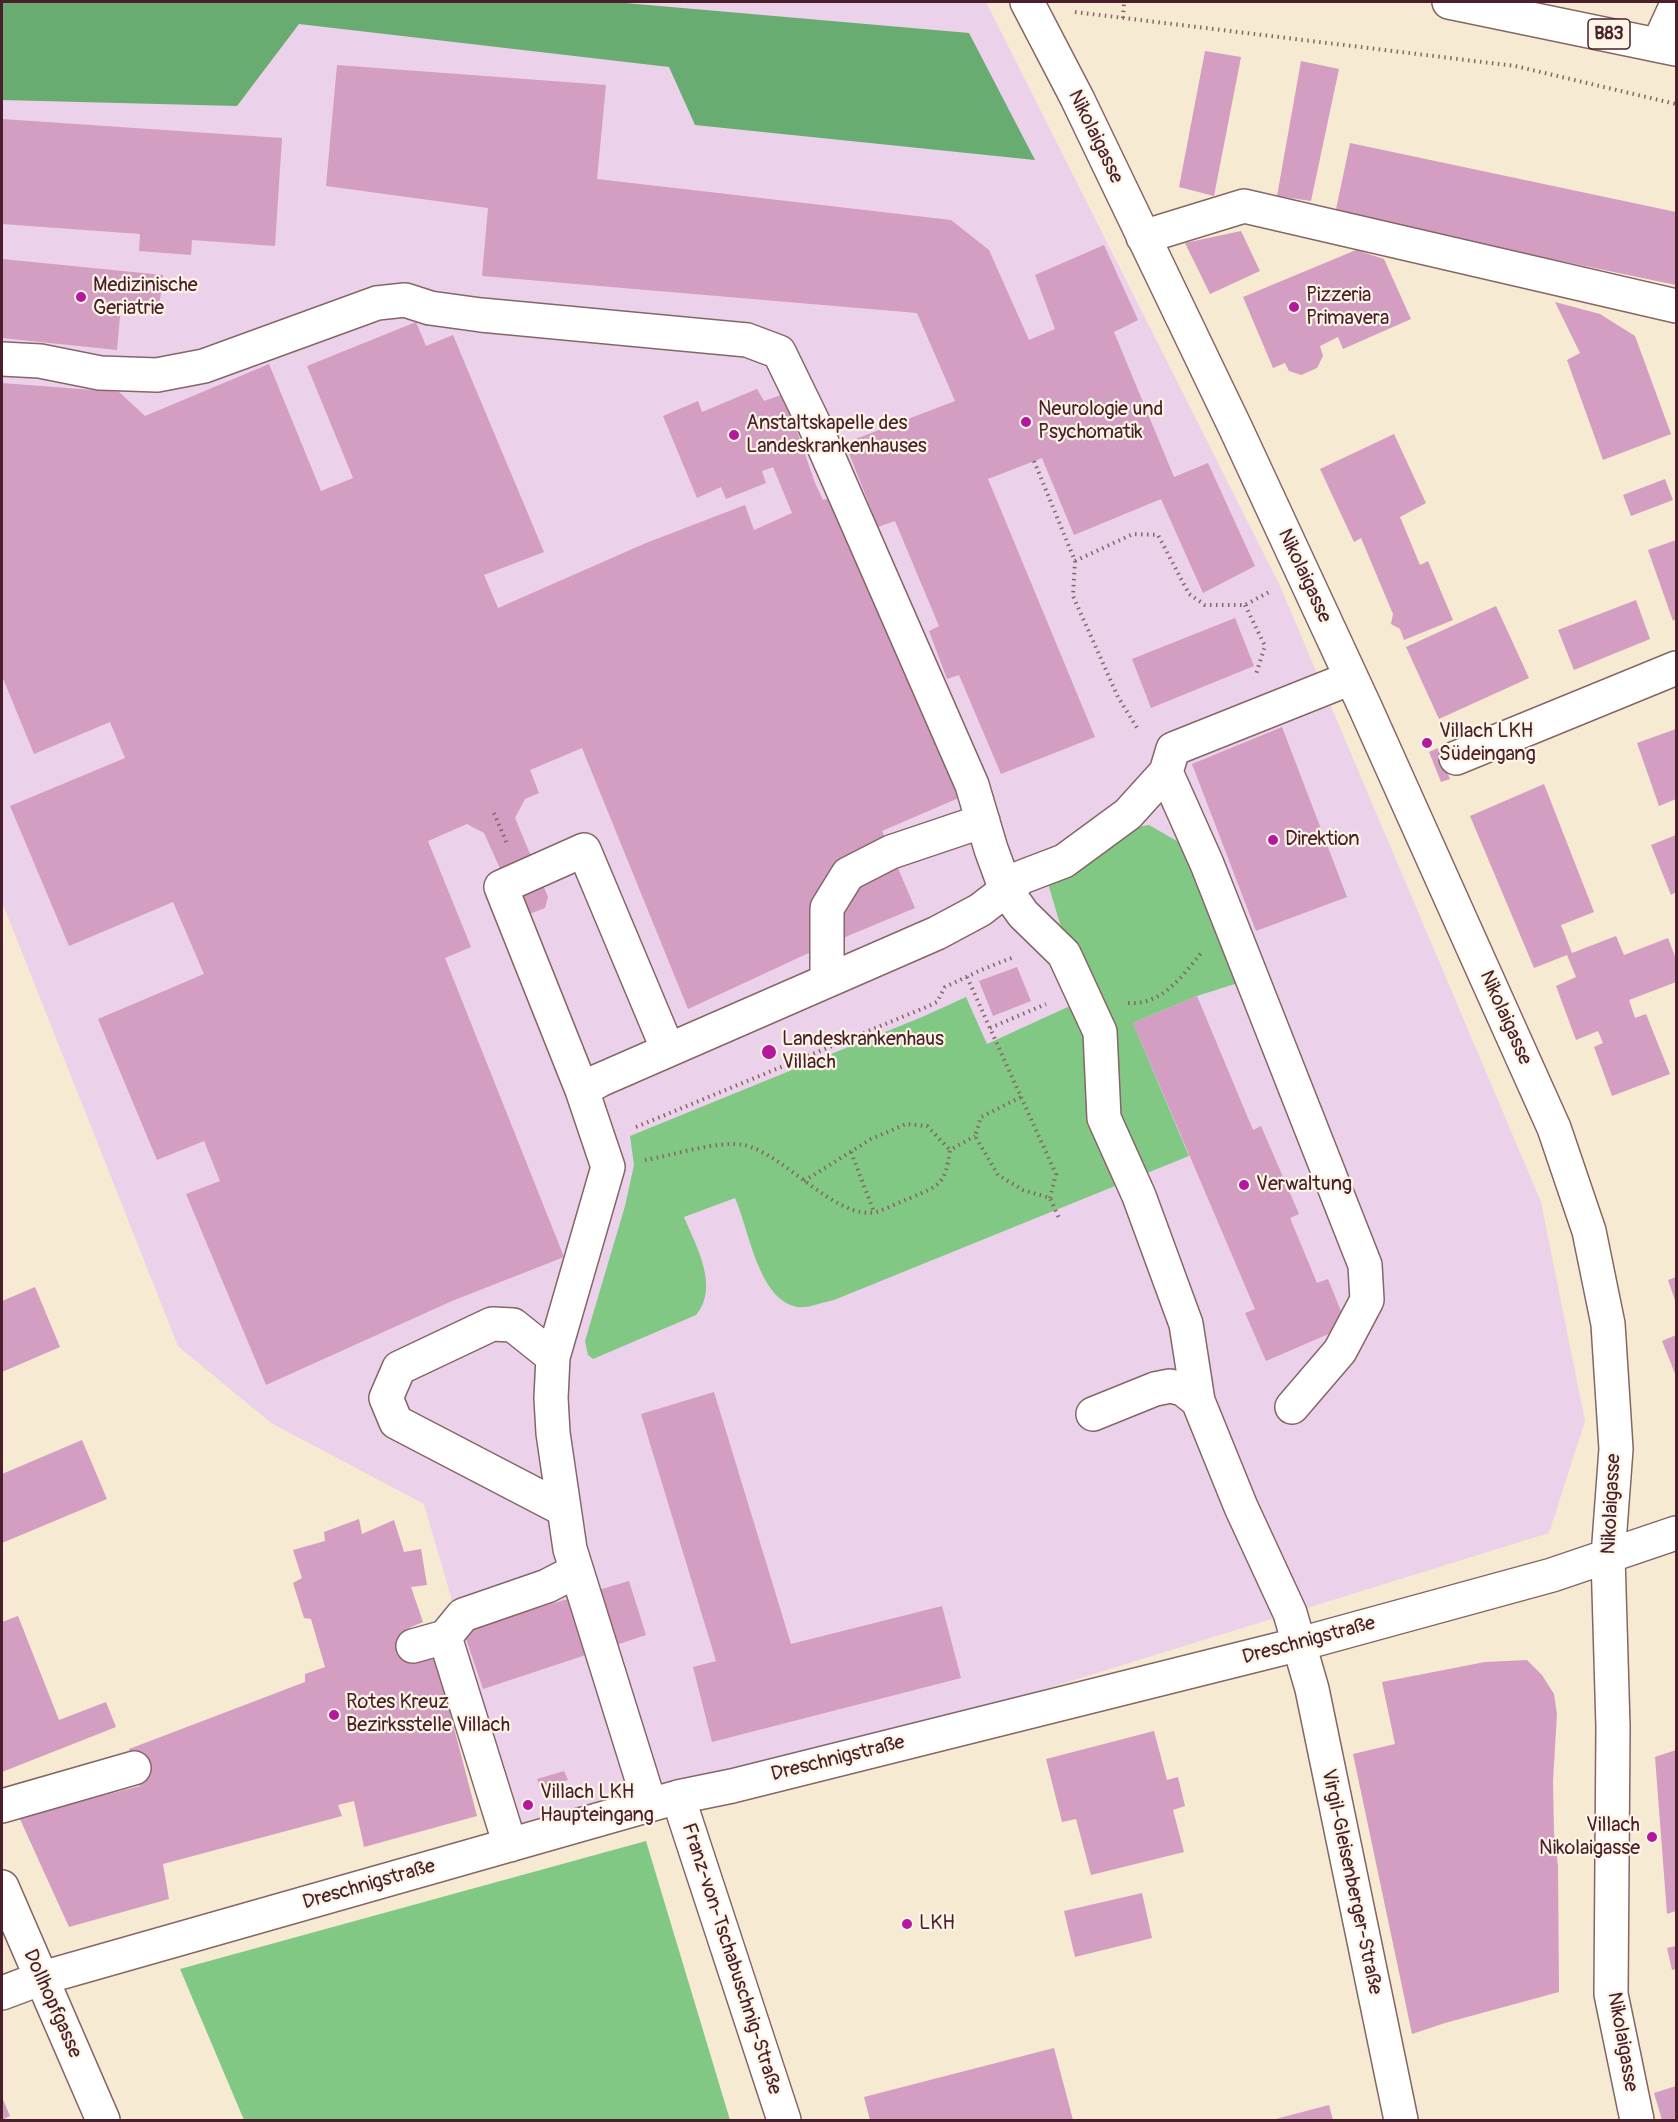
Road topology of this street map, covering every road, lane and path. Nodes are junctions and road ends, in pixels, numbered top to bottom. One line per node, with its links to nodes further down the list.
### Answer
1 (1027, 2): 9 (street, Nikolaigasse)
2 (1124, 2): 6 (path)
3 (1449, 2): 7 (street, B83)
4 (1677, 6): 7 (street)
5 (1099, 15): 6 (path)
6 (1123, 18): 8 (path)
7 (1667, 47)
8 (1677, 104)
9 (1143, 237): 10 (street); 17 (street, Nikolaigasse)
10 (1677, 306)
11 (2, 359): 21 (street, Virgil-Gleisenberger-Straße)
12 (1034, 461): 13 (path)
13 (1075, 561): 15 (path); 20 (path)
14 (1271, 591): 15 (path)
15 (1245, 605): 18 (path)
16 (1677, 668): 19 (street)
17 (1351, 678): 18 (street); 42 (street, Nikolaigasse)
18 (1242, 722): 20 (street)
19 (1456, 758)
20 (1166, 772): 22 (street); 38 (street)
21 (983, 821): 22 (street, Virgil-Gleisenberger-Straße); 24 (street)
22 (1006, 890): 24 (street); 37 (street, Virgil-Gleisenberger-Straße)
23 (967, 977): 27 (path)
24 (827, 981): 25 (street)
25 (668, 1050): 26 (street); 26 (street, Franz-von-Tschabuschnig-Straße)
26 (582, 1090): 36 (street, Franz-von-Tschabuschnig-Straße)
27 (1021, 1097): 28 (path); 33 (path)
28 (975, 1136): 29 (path); 33 (path)
29 (950, 1150): 30 (path); 34 (path)
30 (851, 1152): 32 (path); 34 (path)
31 (634, 1157): 32 (path)
32 (804, 1180): 34 (path)
33 (1050, 1198): 35 (path)
34 (874, 1212)
35 (1059, 1218)
36 (553, 1356): 40 (street, Franz-von-Tschabuschnig-Straße); 40 (street)
37 (1198, 1401): 39 (street); 45 (street, Virgil-Gleisenberger-Straße)
38 (1292, 1407)
39 (1093, 1414)
40 (563, 1509): 43 (street, Franz-von-Tschabuschnig-Straße)
41 (1677, 1533): 42 (street, Dreschnigstraße)
42 (1608, 1556): 45 (street, Dreschnigstraße); 57 (street, Nikolaigasse)
43 (576, 1571): 44 (street); 48 (street, Franz-von-Tschabuschnig-Straße)
44 (445, 1637): 46 (street); 50 (street)
45 (1300, 1644): 48 (street, Dreschnigstraße); 56 (street, Virgil-Gleisenberger-Straße)
46 (413, 1646)
47 (134, 1768): 49 (street)
48 (664, 1801): 50 (street, Dreschnigstraße); 55 (street, Franz-von-Tschabuschnig-Straße)
49 (2, 1806)
50 (510, 1845): 52 (street, Dreschnigstraße)
51 (2, 1887): 52 (street, Dollhopfgasse)
52 (42, 1978): 53 (street, Dreschnigstraße); 54 (street, Dollhopfgasse)
53 (2, 1993)
54 (103, 2121)
55 (784, 2121)
56 (1401, 2121)
57 (1637, 2121)

